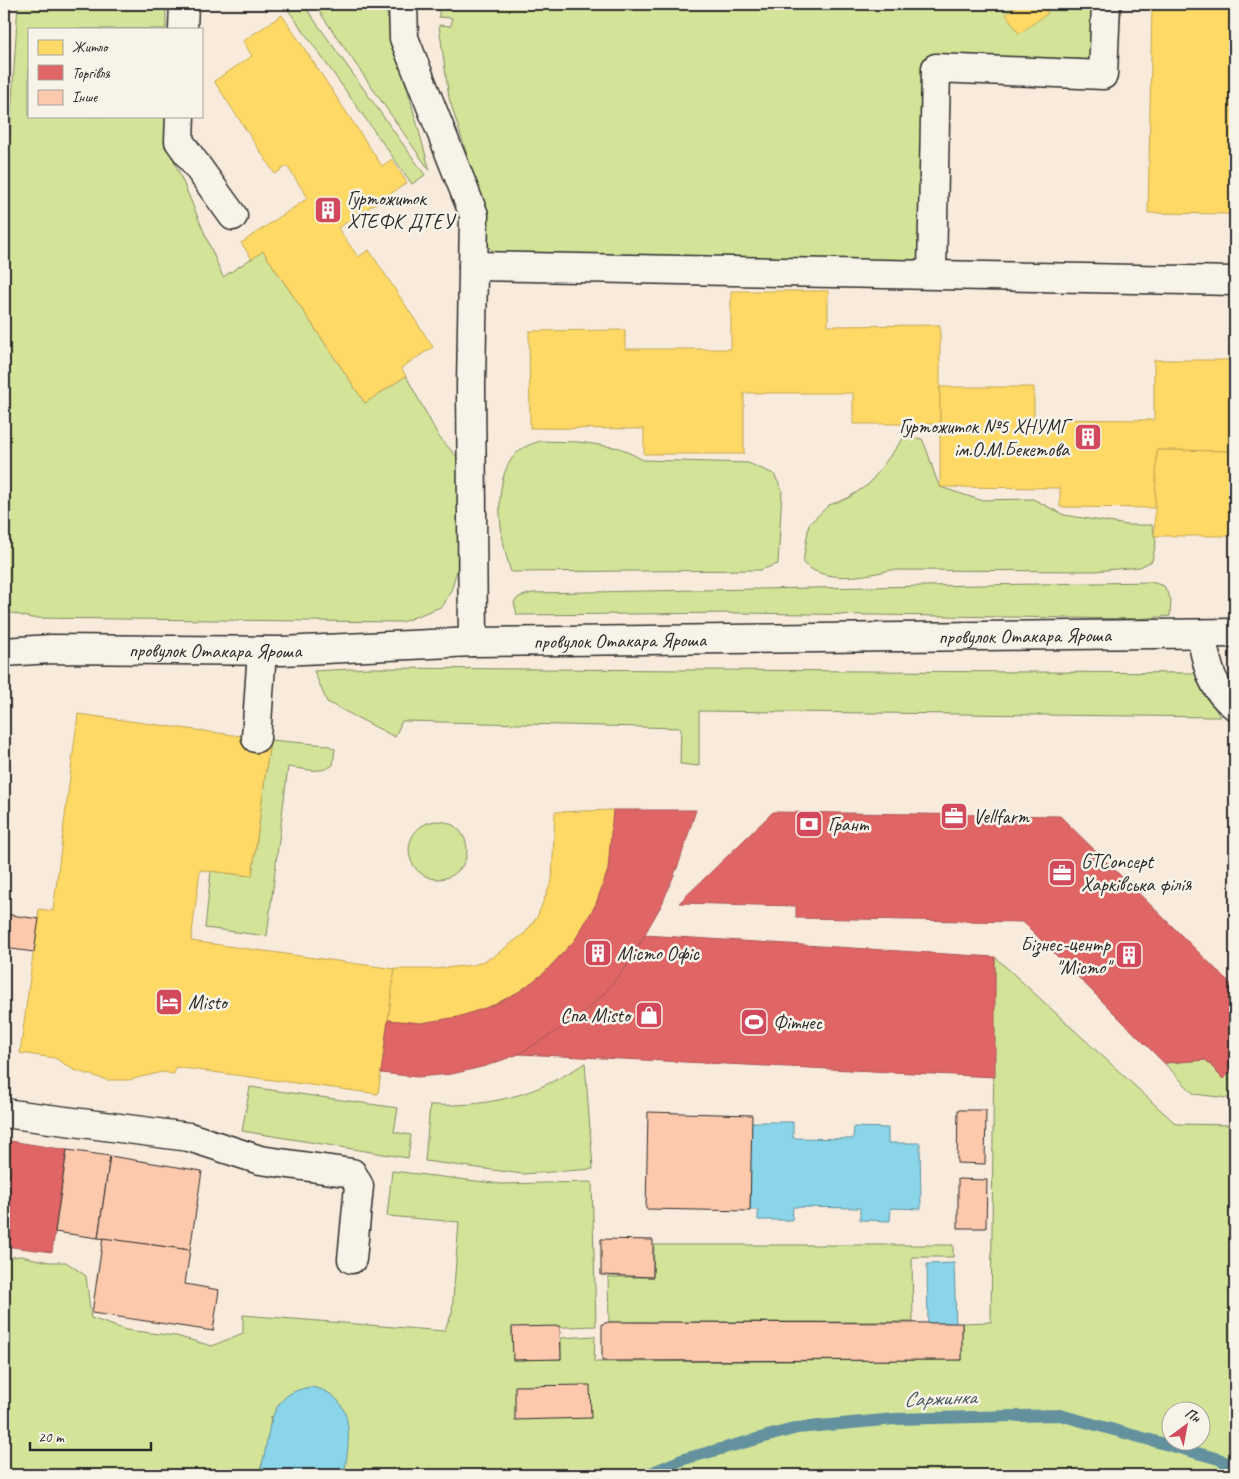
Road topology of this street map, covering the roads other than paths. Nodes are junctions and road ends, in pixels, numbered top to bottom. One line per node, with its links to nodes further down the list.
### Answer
1 (184, 4): 4 (street)
2 (403, 4): 7 (street)
3 (1106, 4): 8 (street)
4 (183, 28)
5 (180, 118): 6 (street)
6 (233, 216)
7 (473, 266): 8 (street); 12 (street)
8 (932, 273): 9 (street)
9 (1235, 281)
10 (1235, 632): 11 (street, провулок Отакара Яроша)
11 (1201, 635): 12 (street, провулок Отакара Яроша); 15 (street)
12 (474, 642): 13 (street, провулок Отакара Яроша)
13 (262, 651): 14 (street, провулок Отакара Яроша); 16 (street)
14 (4, 652)
15 (1235, 706)
16 (256, 738)
17 (4, 1113): 18 (street)
18 (352, 1259)

